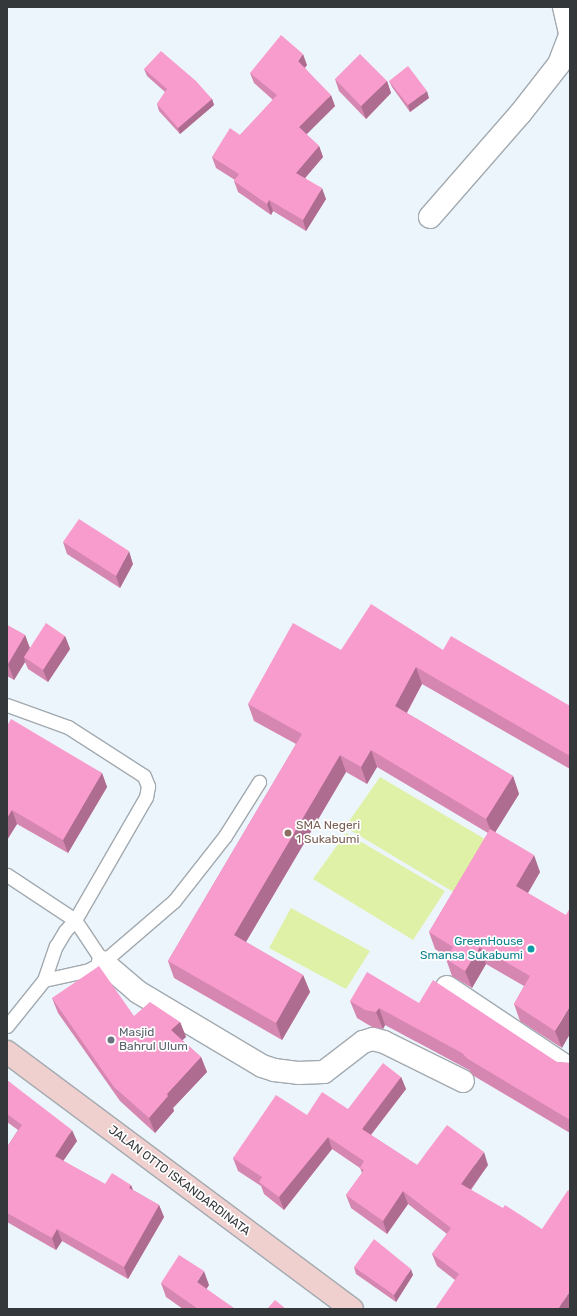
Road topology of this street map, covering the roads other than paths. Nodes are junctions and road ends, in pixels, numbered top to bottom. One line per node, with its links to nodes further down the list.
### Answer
1 (564, 7): 2 (street)
2 (570, 32)
3 (570, 36): 4 (street)
4 (430, 217)
5 (7, 705): 8 (lane)
6 (259, 782): 9 (lane)
7 (7, 875): 8 (lane)
8 (75, 920): 9 (lane); 10 (lane)
9 (103, 962): 10 (lane); 15 (street)
10 (44, 980): 12 (lane)
11 (447, 987): 14 (street)
12 (7, 1026)
13 (7, 1052): 16 (main road, JALAN OTTO ISKANDARDINATA)
14 (570, 1069)
15 (463, 1081)
16 (340, 1305)

